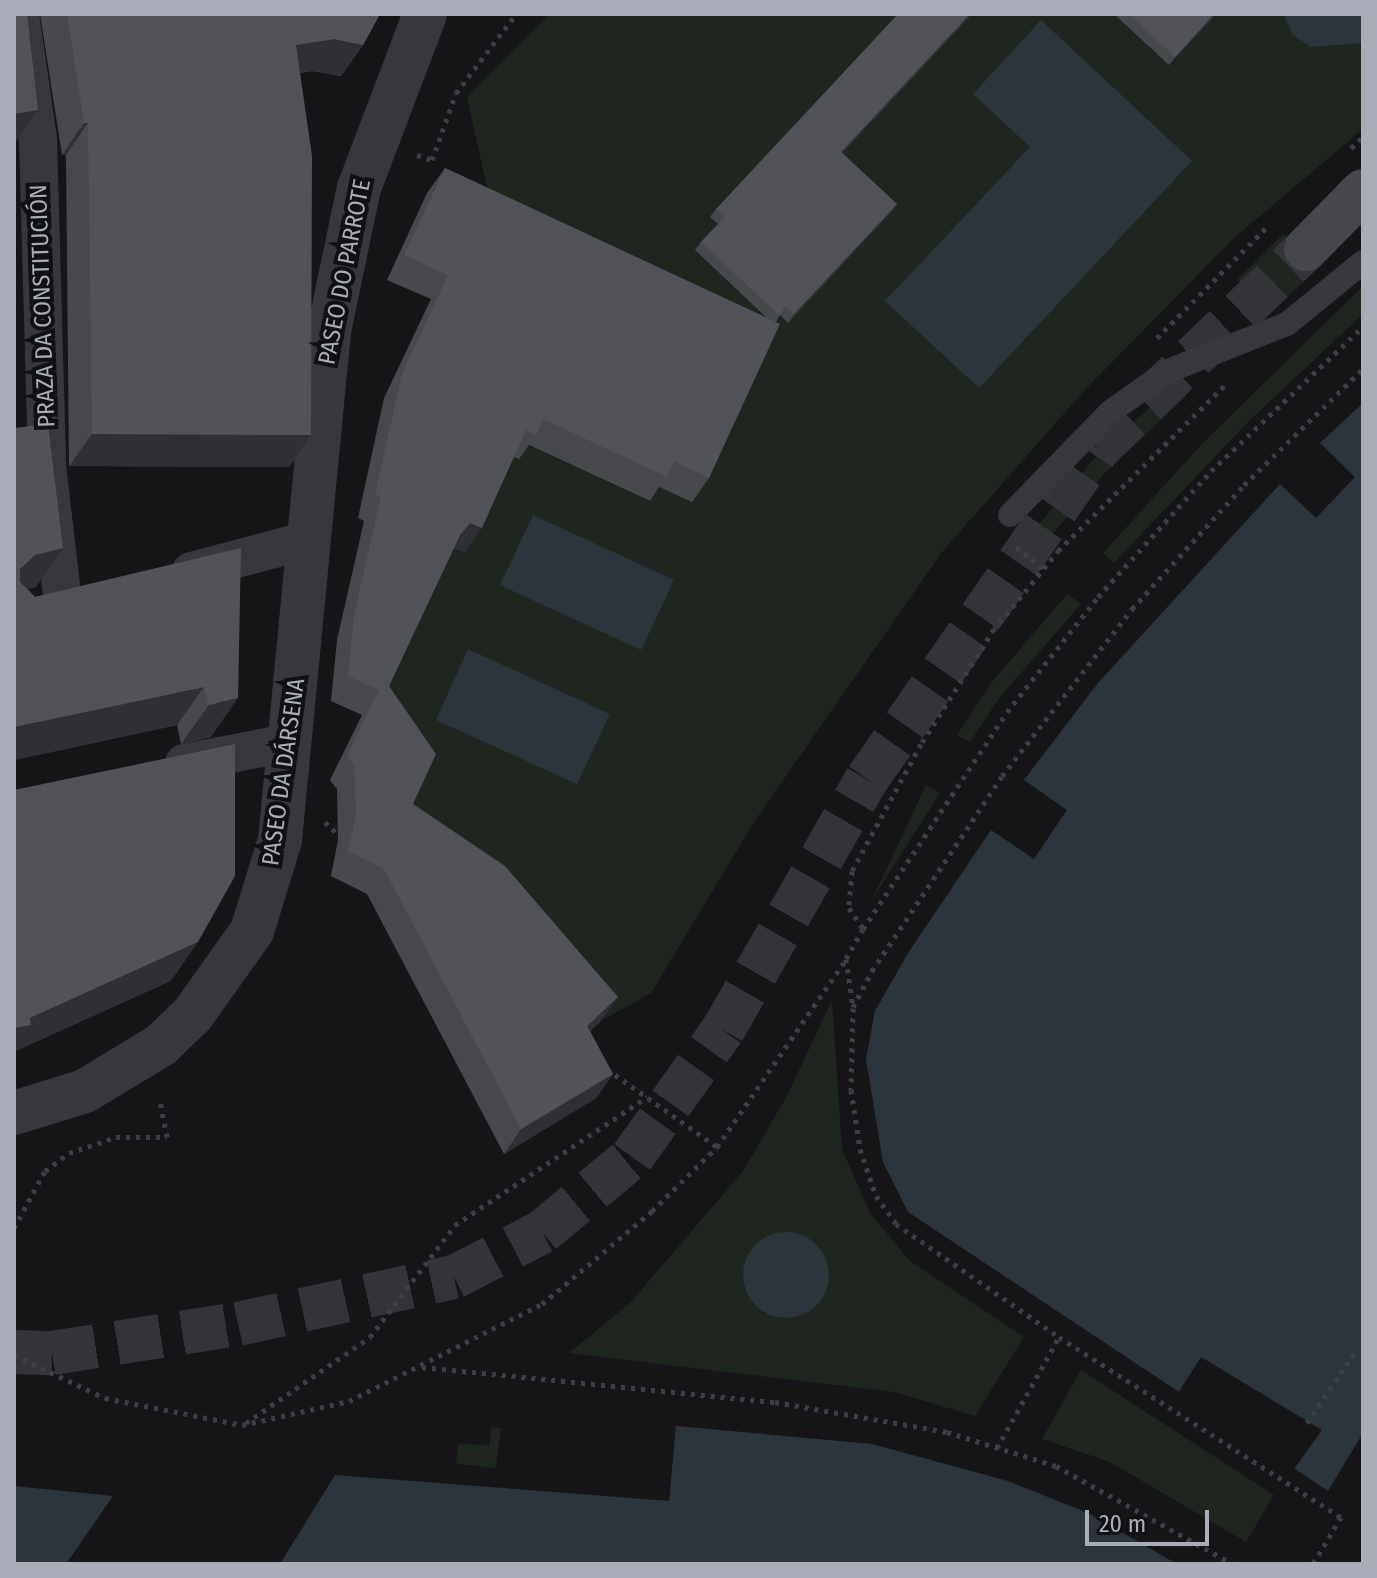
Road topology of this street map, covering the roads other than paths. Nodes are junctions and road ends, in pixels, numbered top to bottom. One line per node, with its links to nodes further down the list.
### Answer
1 (20, 14): 3 (street, PRAZA DA CONSTITUCIÓN)
2 (425, 14): 8 (street, PASEO DO PARROTE)
3 (27, 174): 10 (street, PRAZA DA CONSTITUCIÓN)
4 (1363, 191): 5 (main road)
5 (1306, 249)
6 (1363, 262): 7 (lane)
7 (1010, 515)
8 (308, 540): 9 (street); 11 (street, PASEO DA DÁRSENA)
9 (151, 581)
10 (27, 612)
11 (292, 742): 12 (street); 13 (street, PASEO DA DÁRSENA)
12 (143, 772)
13 (14, 1113)

